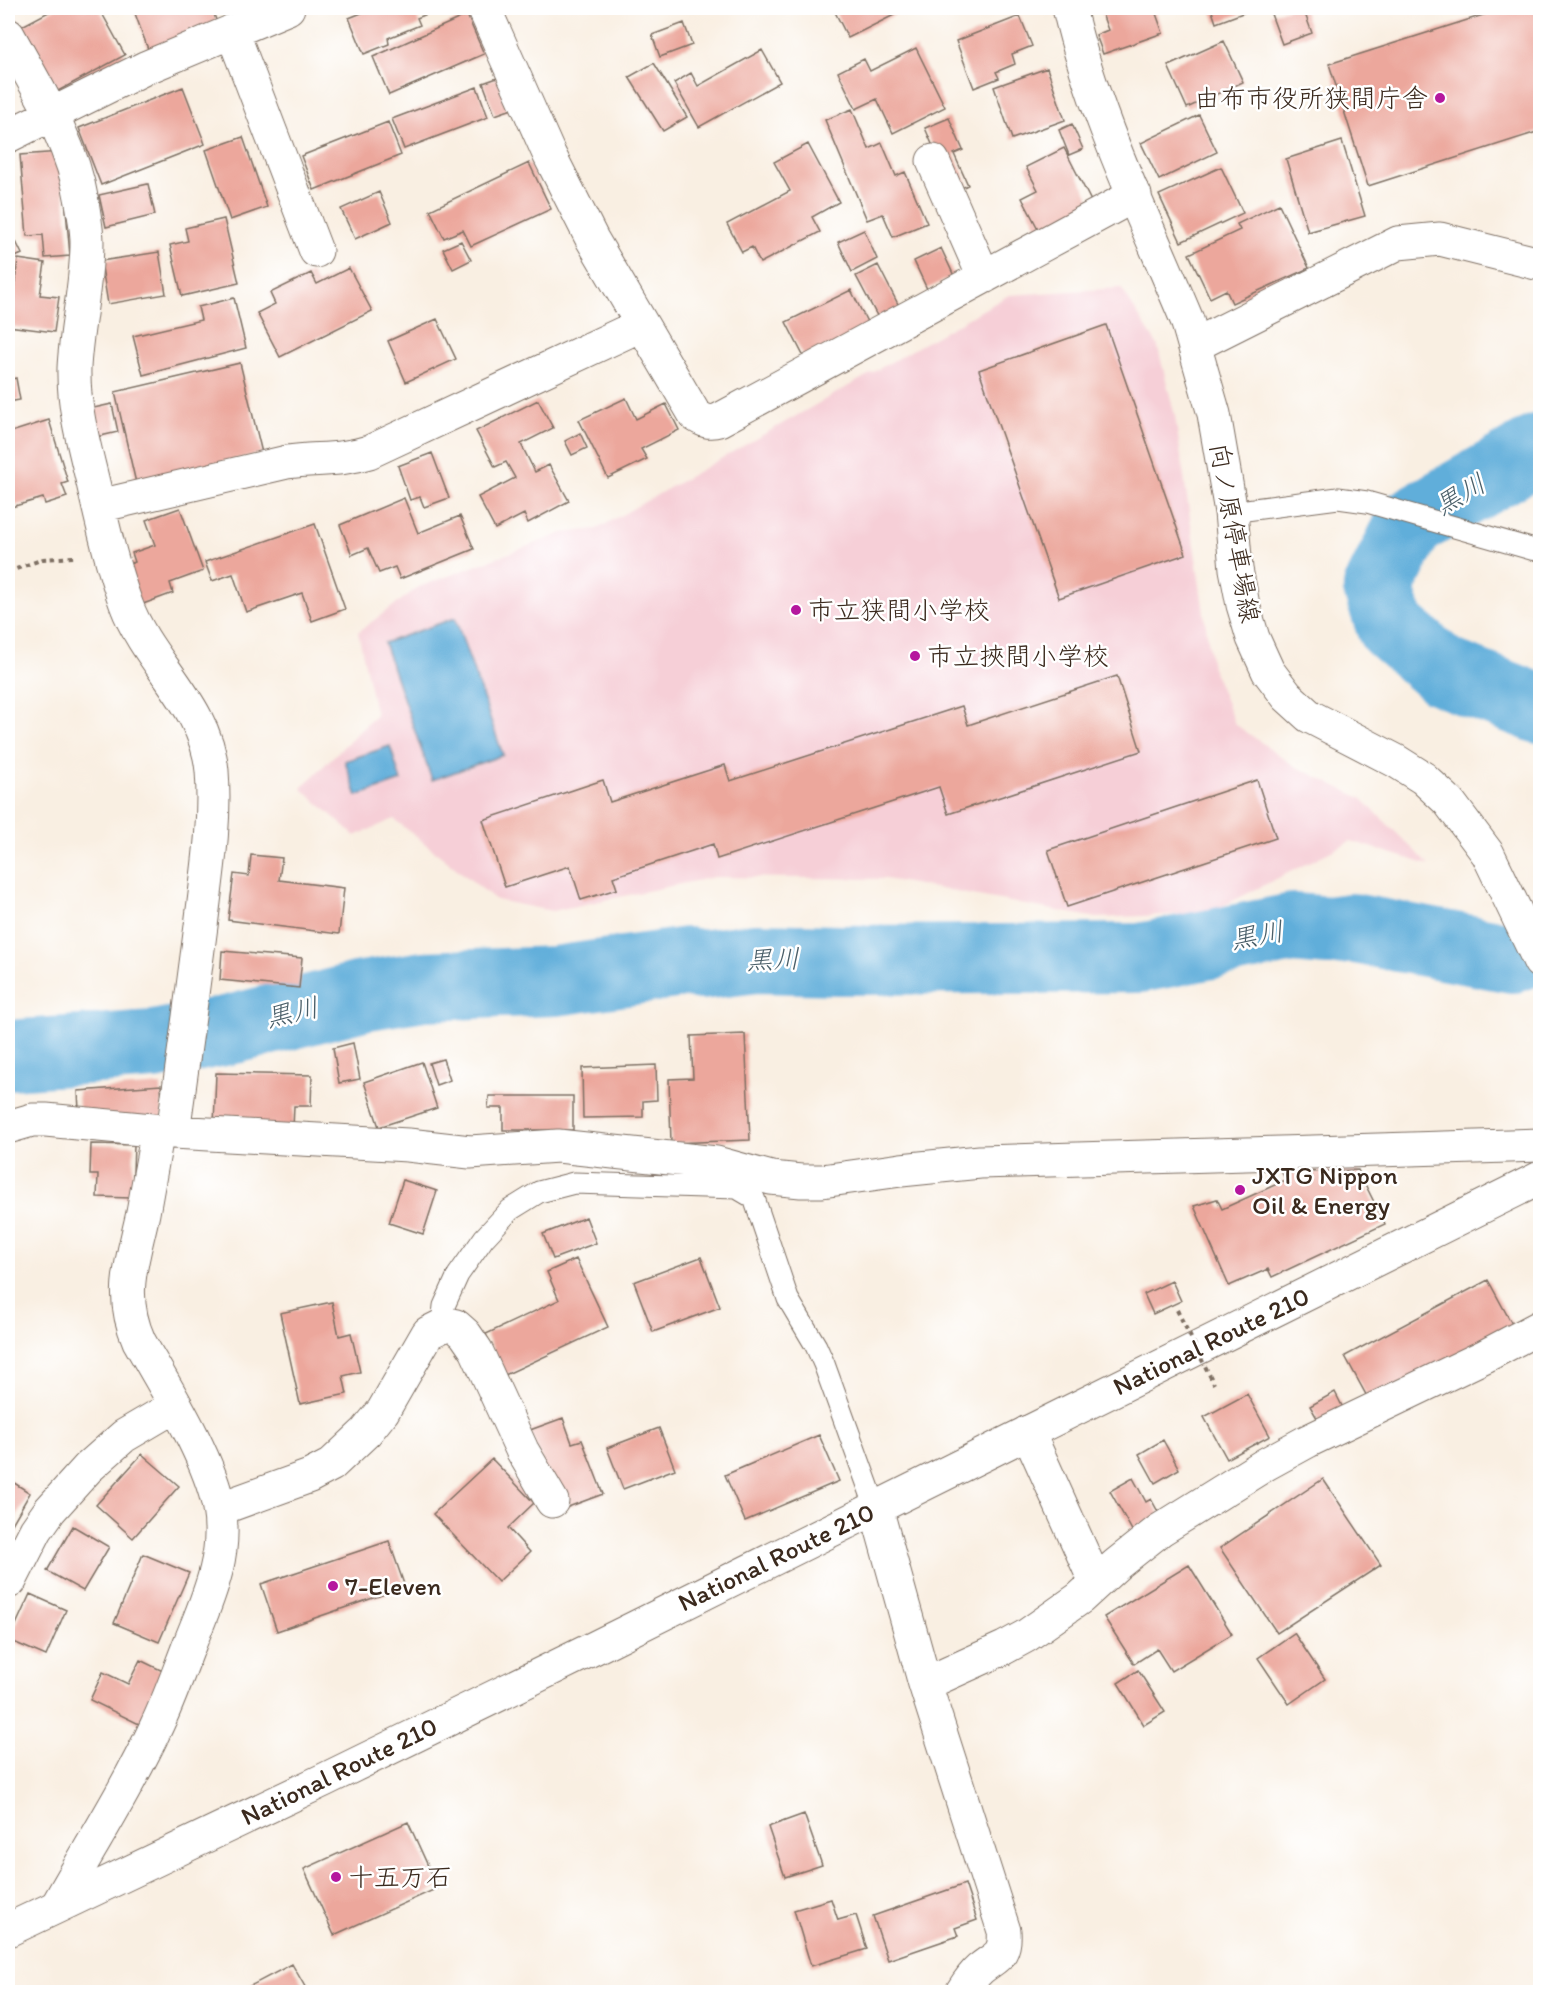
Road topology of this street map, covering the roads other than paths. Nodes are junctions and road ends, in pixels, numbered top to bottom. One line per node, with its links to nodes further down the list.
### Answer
1 (288, 8): 4 (main road)
2 (484, 8): 13 (main road)
3 (1069, 8): 9 (main road, 向ノ原停車場線)
4 (232, 31): 6 (main road); 10 (main road)
5 (8, 35): 6 (main road)
6 (51, 113): 7 (main road); 15 (main road)
7 (8, 136)
8 (933, 161): 12 (main road)
9 (1135, 195): 12 (main road); 14 (main road, 向ノ原停車場線)
10 (316, 250)
11 (1540, 264): 14 (main road)
12 (984, 277): 13 (main road)
13 (641, 325): 15 (main road)
14 (1195, 345): 16 (main road, 向ノ原停車場線)
15 (99, 506): 20 (main road)
16 (1231, 512): 17 (lane); 18 (main road, 向ノ原停車場線)
17 (1536, 549)
18 (1540, 962)
19 (8, 1126): 20 (main road)
20 (169, 1127): 23 (main road); 26 (main road)
21 (1540, 1145): 23 (main road)
22 (1540, 1178): 27 (main road, National Route 210)
23 (754, 1185): 24 (lane); 29 (lane)
24 (442, 1325): 28 (main road); 30 (main road)
25 (1540, 1327): 32 (main road)
26 (175, 1407): 30 (main road); 31 (main road)
27 (1029, 1432): 29 (main road, National Route 210); 32 (main road)
28 (552, 1501)
29 (876, 1508): 33 (main road); 34 (main road, National Route 210)
30 (219, 1509): 34 (main road)
31 (8, 1579)
32 (1096, 1583): 33 (main road)
33 (926, 1684): 36 (main road)
34 (57, 1906): 35 (main road, National Route 210)
35 (8, 1930)
36 (962, 1992)

